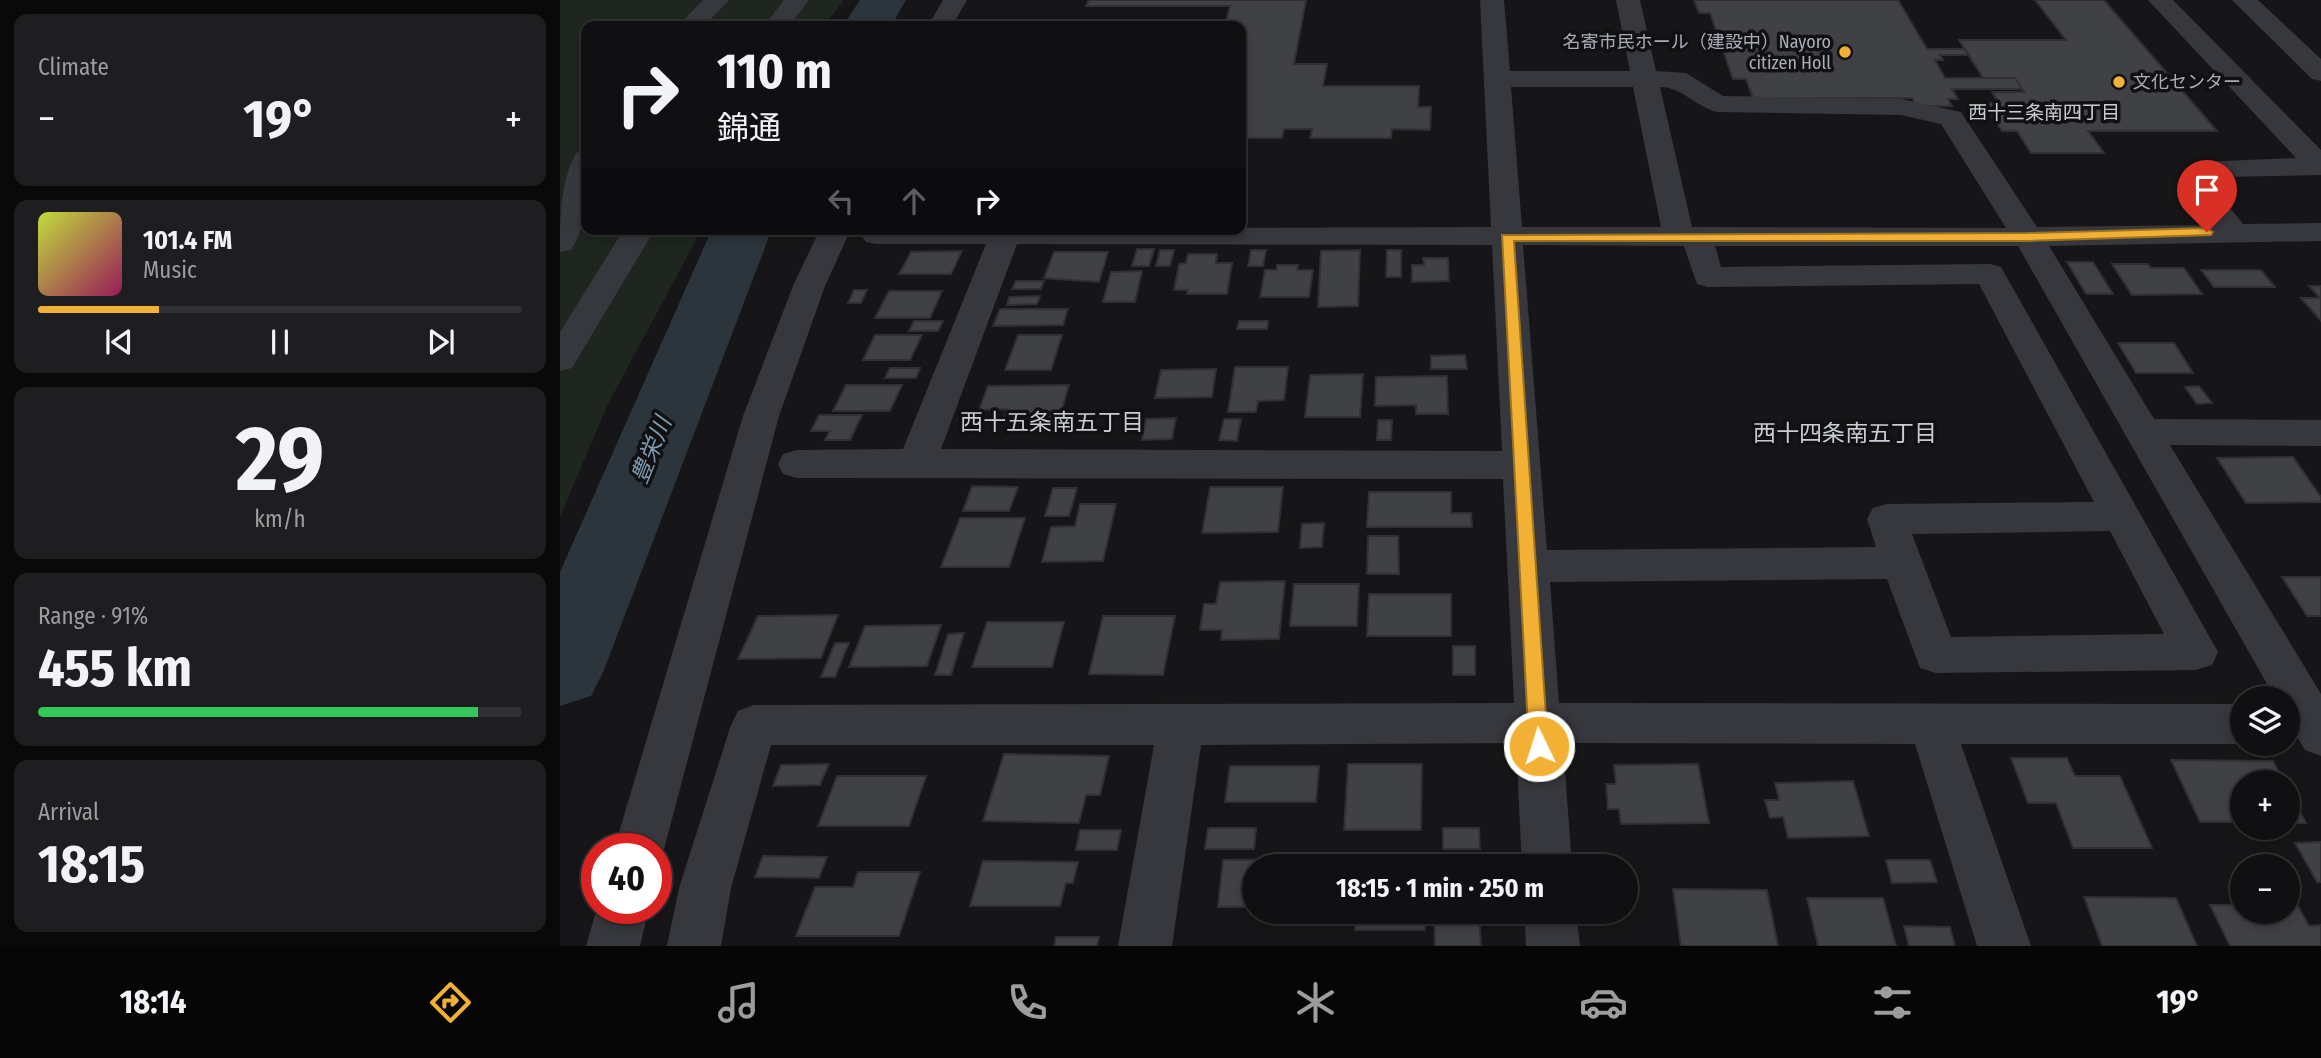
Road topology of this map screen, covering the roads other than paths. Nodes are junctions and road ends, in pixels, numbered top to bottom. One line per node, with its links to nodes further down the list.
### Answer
1 (717, 0): 8 (street)
2 (797, 0): 9 (street)
3 (955, 0): 10 (street)
4 (1492, 0): 12 (street)
5 (1628, 0): 13 (street)
6 (2160, 0): 15 (street)
7 (2245, 0): 11 (street)
8 (695, 21)
9 (780, 21)
10 (943, 21)
11 (2321, 73)
12 (1496, 79): 13 (street); 22 (street)
13 (1645, 79): 23 (street); 25 (street)
14 (573, 156): 26 (street)
15 (2320, 166): 16 (street)
16 (2232, 231): 17 (street); 25 (street)
17 (2321, 232)
18 (636, 235): 28 (street)
19 (833, 235): 42 (street)
20 (877, 235): 21 (street)
21 (1005, 235): 22 (street); 31 (street)
22 (1507, 237): 23 (street); 33 (street)
23 (1688, 237): 24 (street); 27 (street)
24 (1881, 237): 25 (street); 27 (street)
25 (2028, 237): 29 (street)
26 (560, 243)
27 (1900, 275): 34 (street)
28 (560, 360)
29 (2143, 432): 30 (street); 41 (street)
30 (2321, 433)
31 (916, 462): 32 (street); 33 (street)
32 (797, 464)
33 (1520, 465): 36 (street)
34 (2121, 516): 35 (street); 35 (street)
35 (1902, 563): 36 (street)
36 (1527, 566): 37 (street)
37 (1537, 721): 39 (street); 40 (street); 43 (street)
38 (2230, 724): 40 (street)
39 (1181, 725): 47 (street); 48 (street)
40 (1932, 726): 50 (street)
41 (2311, 727)
42 (644, 833)
43 (1546, 854)
44 (619, 924): 46 (street)
45 (1551, 924): 49 (street)
46 (613, 946)
47 (694, 946)
48 (1145, 946)
49 (1553, 946)
50 (2004, 946)

